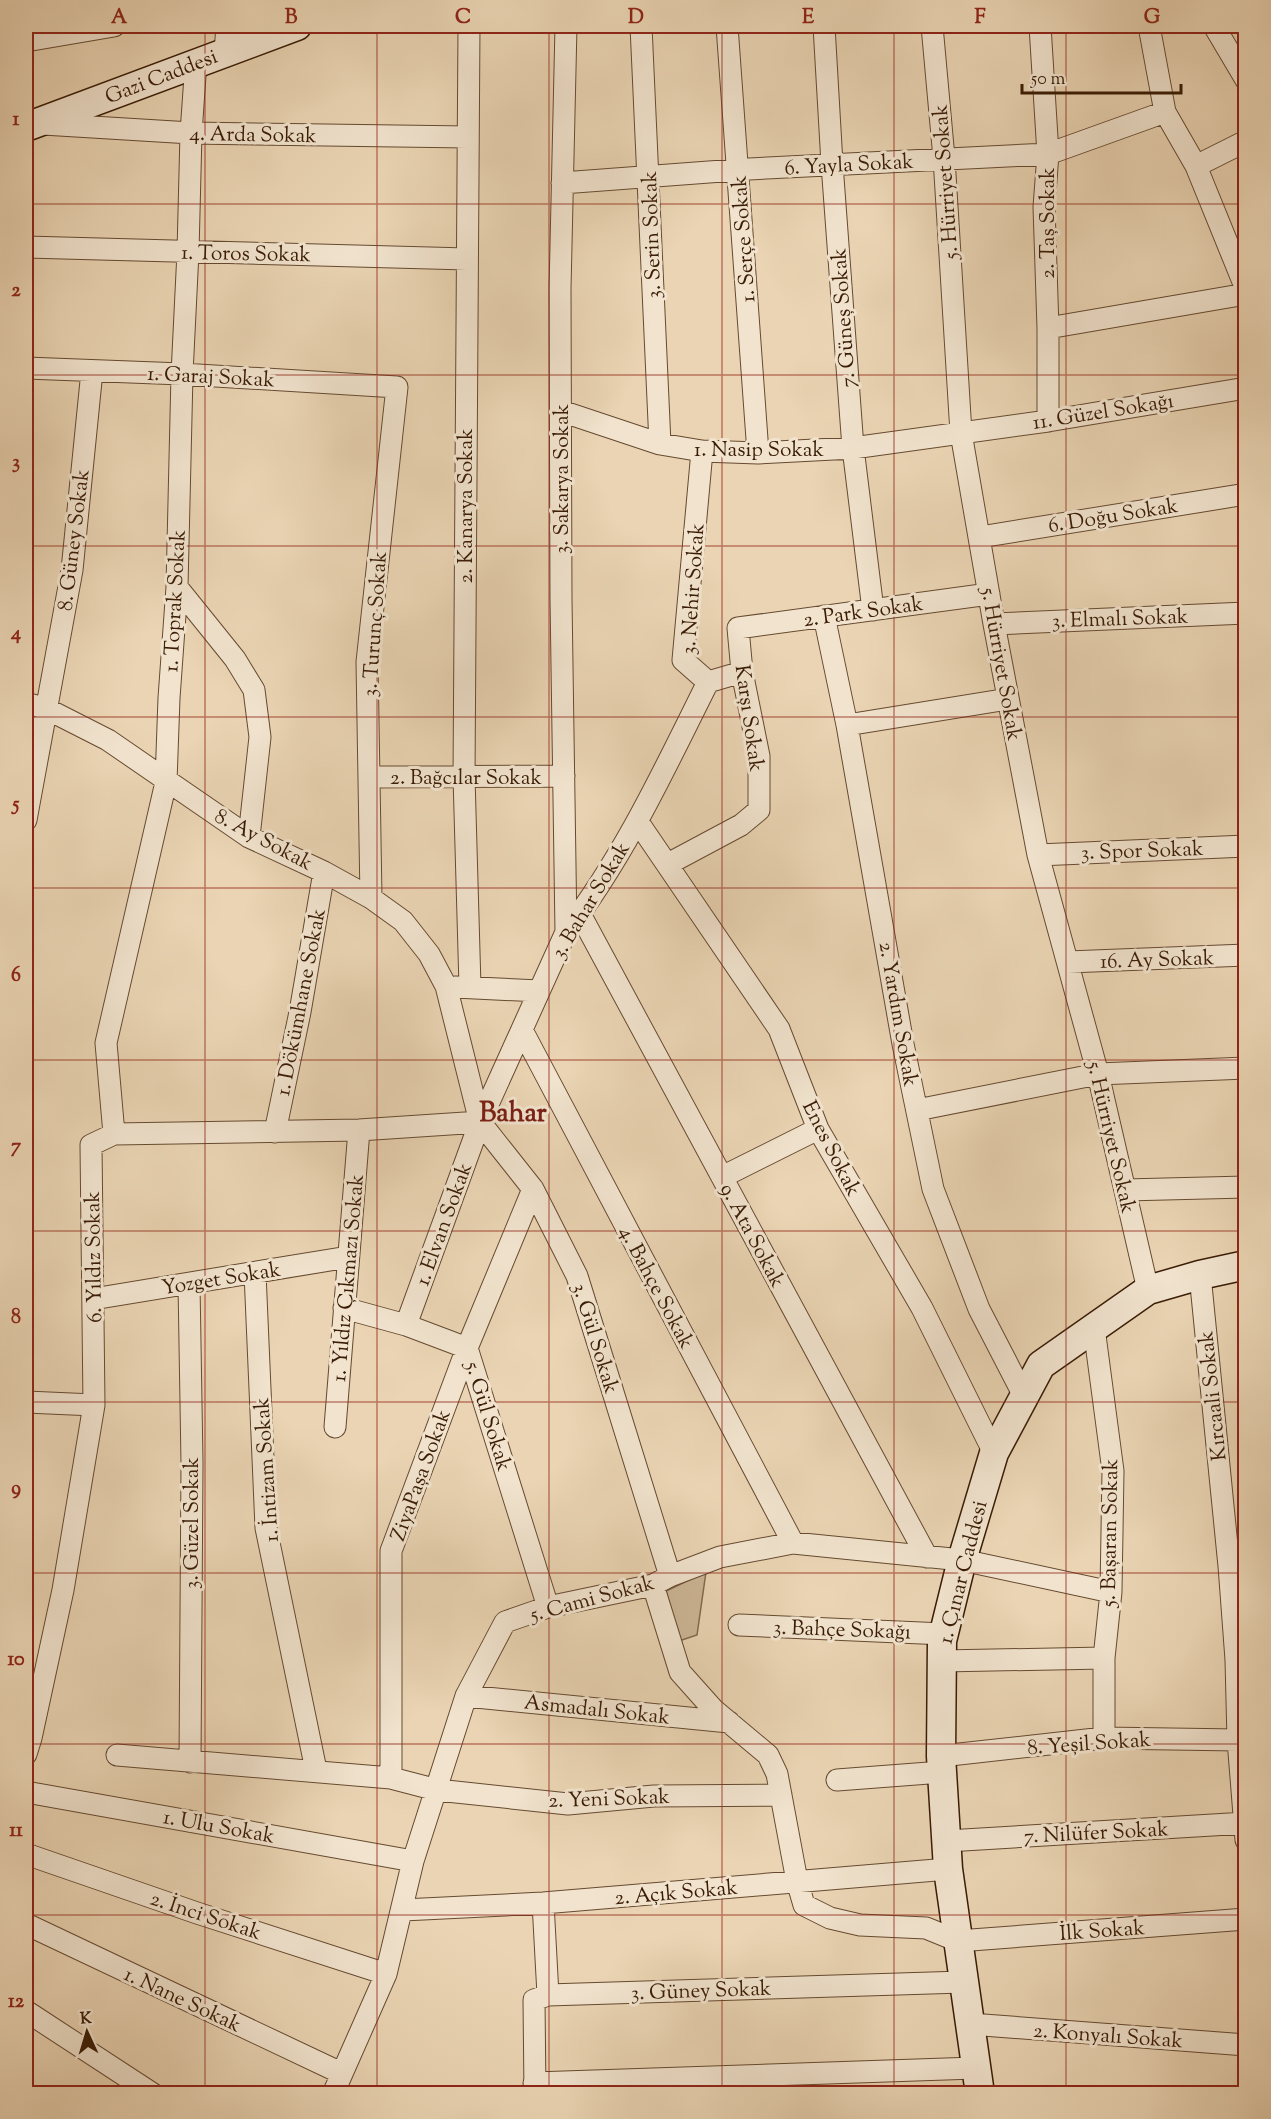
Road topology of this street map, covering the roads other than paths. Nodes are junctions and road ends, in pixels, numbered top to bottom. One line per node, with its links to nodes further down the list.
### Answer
1 (114, 26): 13 (street)
2 (297, 26): 12 (main road, Gazi Caddesi)
3 (469, 26): 19 (street, 2. Kanarya Sokak)
4 (566, 26): 27 (street, 3. Sakarya Sokak)
5 (641, 26): 26 (street, 3. Serin Sokak)
6 (728, 26): 25 (street, 1. Serçe Sokak)
7 (824, 26): 23 (street, 7. Güneş Sokak)
8 (932, 26): 22 (street, 5. Hürriyet Sokak)
9 (1040, 26): 21 (street, 2. Taş Sokak)
10 (1149, 26): 16 (street)
11 (1214, 26): 15 (street)
12 (226, 39): 14 (main road, Gazi Caddesi)
13 (26, 41)
14 (196, 62): 17 (main road, Gazi Caddesi); 18 (street, 1. Toprak Sokak)
15 (1245, 80)
16 (1164, 112): 21 (street, 6. Yayla Sokak); 24 (street)
17 (32, 125): 18 (street, 4. Arda Sokak)
18 (191, 134): 19 (street, 4. Arda Sokak); 29 (street, 1. Toprak Sokak)
19 (468, 137): 30 (street, 2. Kanarya Sokak)
20 (1245, 141): 24 (street)
21 (1047, 154): 22 (street, 6. Yayla Sokak); 33 (street, 2. Taş Sokak)
22 (944, 158): 23 (street, 6. Yayla Sokak); 41 (street, 5. Hürriyet Sokak)
23 (832, 164): 25 (street, 6. Yayla Sokak); 43 (street, 7. Güneş Sokak)
24 (1196, 166): 31 (street)
25 (739, 170): 26 (street, 6. Yayla Sokak); 45 (street, 1. Serçe Sokak)
26 (649, 177): 27 (street, 6. Yayla Sokak); 42 (street, 3. Serin Sokak)
27 (562, 183): 39 (street, 3. Sakarya Sokak)
28 (26, 247): 29 (street, 1. Toros Sokak)
29 (188, 252): 30 (street, 1. Toros Sokak); 36 (street, 1. Toprak Sokak)
30 (467, 259): 63 (street, 2. Kanarya Sokak)
31 (1245, 289)
32 (1245, 294): 33 (street)
33 (1048, 328): 40 (street, 2. Taş Sokak)
34 (26, 368): 35 (street, 1. Garaj Sokak)
35 (92, 371): 36 (street, 1. Garaj Sokak); 59 (street, 8. Güney Sokak)
36 (182, 374): 37 (street, 1. Garaj Sokak); 48 (street, 1. Toprak Sokak)
37 (397, 387): 62 (street, 3. Turunç Sokak)
38 (1245, 388): 40 (street, 11. Güzel Sokağı)
39 (561, 411): 42 (street, 1. Nasip Sokak); 61 (street, 3. Sakarya Sokak)
40 (1048, 420): 41 (street, 11. Güzel Sokağı)
41 (961, 433): 43 (street, 1. Nasip Sokak); 47 (street, 5. Hürriyet Sokak)
42 (660, 444): 44 (street, 1. Nasip Sokak)
43 (853, 448): 45 (street, 1. Nasip Sokak); 50 (street, 7. Güneş Sokak)
44 (702, 451): 45 (street, 1. Nasip Sokak); 56 (street, 3. Nehir Sokak)
45 (758, 453)
46 (1245, 494): 47 (street, 6. Doğu Sokak)
47 (980, 537): 49 (street, 5. Hürriyet Sokak)
48 (177, 587): 64 (street, 1. Toprak Sokak); 67 (street)
49 (989, 594): 50 (street, 2. Park Sokak); 53 (street, 5. Hürriyet Sokak)
50 (873, 610): 52 (street, 2. Park Sokak)
51 (1245, 613): 53 (street, 3. Elmalı Sokak)
52 (824, 616): 54 (street, 2. Park Sokak); 60 (street, 2. Yardım Sokak)
53 (994, 624): 57 (street, 5. Hürriyet Sokak)
54 (738, 628): 55 (street, Karşı Sokak)
55 (742, 672): 56 (street, 3. Nehir Sokak); 70 (street, Karşı Sokak)
56 (708, 682): 66 (street, 3. Bahar Sokak)
57 (1008, 699): 60 (street); 69 (street, 5. Hürriyet Sokak)
58 (26, 703): 59 (street, 8. Ay Sokak)
59 (47, 709): 64 (street, 8. Ay Sokak); 65 (street, 8. Güney Sokak)
60 (846, 725): 83 (street, 2. Yardım Sokak)
61 (564, 776): 63 (street, 2. Bağcılar Sokak); 74 (street, 3. Sakarya Sokak)
62 (369, 777): 63 (street, 2. Bağcılar Sokak); 72 (street, 3. Turunç Sokak)
63 (464, 777): 78 (street, 2. Kanarya Sokak)
64 (166, 782): 67 (street, 8. Ay Sokak); 88 (street, 1. Toprak Sokak)
65 (26, 820)
66 (638, 822): 70 (street, Enes Sokak); 73 (street, 3. Bahar Sokak)
67 (249, 837): 71 (street, 8. Ay Sokak)
68 (1245, 846): 69 (street, 3. Spor Sokak)
69 (1038, 855): 76 (street, 5. Hürriyet Sokak)
70 (668, 864): 86 (street, Enes Sokak)
71 (324, 872): 72 (street, 8. Ay Sokak); 87 (street, 1. Dökümhane Sokak)
72 (371, 898): 77 (street, 8. Ay Sokak)
73 (580, 914): 74 (street, 3. Bahar Sokak); 89 (street, 9. Ata Sokak)
74 (566, 932): 79 (street, 3. Bahar Sokak)
75 (1245, 955): 76 (street, 16. Ay Sokak)
76 (1068, 962): 82 (street, 5. Hürriyet Sokak)
77 (446, 986): 78 (street); 84 (street, 8. Ay Sokak)
78 (470, 987): 79 (street)
79 (539, 991): 80 (street, 3. Bahar Sokak)
80 (522, 1030): 84 (street, 3. Bahar Sokak); 109 (street, 4. Bahçe Sokak)
81 (1245, 1068): 82 (street)
82 (1098, 1074): 83 (street); 92 (street, 5. Hürriyet Sokak)
83 (917, 1110): 104 (street, 2. Yardım Sokak)
84 (480, 1122): 85 (street); 91 (street, 3. Gül Sokak); 101 (street, 1. Elvan Sokak)
85 (358, 1130): 87 (street); 93 (street, 1. Yıldız Çıkmazı Sokak)
86 (818, 1130): 89 (street); 108 (street, Enes Sokak)
87 (275, 1131): 88 (street)
88 (114, 1134): 99 (street, 6. Yıldız Sokak)
89 (722, 1177): 110 (street, 9. Ata Sokak)
90 (1245, 1187): 92 (street)
91 (533, 1189): 103 (street, ZiyaPaşa Sokak); 113 (street, 3. Gül Sokak)
92 (1125, 1190): 98 (street, 5. Hürriyet Sokak)
93 (348, 1257): 95 (street, Yozget Sokak); 100 (street, 1. Yıldız Çıkmazı Sokak)
94 (1245, 1265): 96 (main road, 1. Çınar Caddesi)
95 (255, 1273): 97 (street, Yozget Sokak); 128 (street, 1. İntizam Sokak)
96 (1200, 1275): 98 (main road, 1. Çınar Caddesi); 112 (street, Kırcaali Sokak)
97 (189, 1284): 99 (street, Yozget Sokak); 126 (street, 3. Güzel Sokak)
98 (1148, 1290): 102 (main road, 1. Çınar Caddesi)
99 (93, 1299): 106 (street, 6. Yıldız Sokak)
100 (344, 1308): 101 (street, 5. Gül Sokak); 107 (street, 1. Yıldız Çıkmazı Sokak)
101 (406, 1325): 103 (street, 5. Gül Sokak)
102 (1094, 1328): 104 (main road, 1. Çınar Caddesi); 114 (street, 5. Başaran Sokak)
103 (467, 1348): 115 (street, 5. Gül Sokak); 129 (street, ZiyaPaşa Sokak)
104 (1024, 1396): 108 (main road, 1. Çınar Caddesi)
105 (26, 1402): 106 (street)
106 (94, 1405): 124 (street, 6. Yıldız Sokak)
107 (335, 1427)
108 (994, 1453): 111 (main road, 1. Çınar Caddesi)
109 (793, 1543): 110 (street, 5. Cami Sokak); 113 (street, 5. Cami Sokak)
110 (927, 1557): 111 (street, 5. Cami Sokak)
111 (962, 1560): 114 (street, 5. Cami Sokak); 117 (main road, 1. Çınar Caddesi)
112 (1237, 1567): 119 (street, Kırcaali Sokak)
113 (662, 1580): 115 (street, 5. Cami Sokak); 121 (street, 3. Gül Sokak)
114 (1111, 1592): 118 (street, 5. Başaran Sokak)
115 (548, 1607): 120 (street, 5. Cami Sokak)
116 (739, 1625): 117 (street, 3. Bahçe Sokağı)
117 (943, 1647): 118 (street, 3. Bahçe Sokağı); 127 (main road, 1. Çınar Caddesi)
118 (1104, 1658): 122 (street, 5. Başaran Sokak)
119 (1241, 1661): 123 (street, Kırcaali Sokak)
120 (466, 1696): 121 (street, Asmadalı Sokak); 131 (street, 5. Cami Sokak)
121 (729, 1722): 133 (street, 3. Gül Sokak)
122 (1104, 1738): 123 (street, 8. Yeşil Sokak); 127 (street, 8. Yeşil Sokak)
123 (1238, 1740): 134 (street, Kırcaali Sokak)
124 (26, 1754)
125 (117, 1755): 126 (street)
126 (190, 1762): 128 (street)
127 (942, 1764): 130 (street, 8. Yeşil Sokak); 135 (main road, 1. Çınar Caddesi)
128 (316, 1770): 129 (street)
129 (391, 1778): 131 (street)
130 (837, 1780)
131 (437, 1790): 133 (street, 2. Yeni Sokak); 137 (street, 5. Cami Sokak)
132 (26, 1792): 137 (street, 1. Ulu Sokak)
133 (781, 1795): 139 (street, 3. Gül Sokak)
134 (1245, 1828): 135 (street, 7. Nilüfer Sokak)
135 (946, 1841): 138 (main road, 1. Çınar Caddesi)
136 (26, 1854): 145 (street, 2. İnci Sokak)
137 (413, 1861): 141 (street, 5. Cami Sokak)
138 (948, 1869): 139 (street, 2. Açık Sokak); 144 (main road, 1. Çınar Caddesi)
139 (796, 1881): 140 (street, 2. Açık Sokak); 144 (street, 3. Gül Sokak)
140 (543, 1903): 141 (street, 2. Açık Sokak); 147 (street)
141 (403, 1910): 145 (street, 5. Cami Sokak)
142 (1245, 1919): 144 (street, İlk Sokak)
143 (26, 1924): 151 (street, 1. Nane Sokak)
144 (958, 1941): 146 (main road, 1. Çınar Caddesi)
145 (387, 1974): 151 (street, 5. Cami Sokak)
146 (963, 1982): 147 (street, 3. Güney Sokak); 149 (main road, 1. Çınar Caddesi)
147 (548, 1995): 153 (street)
148 (26, 2011): 154 (street)
149 (970, 2024): 150 (street, 2. Konyalı Sokak); 152 (main road, 1. Çınar Caddesi)
150 (1245, 2045)
151 (341, 2073): 155 (street, 5. Cami Sokak)
152 (977, 2081): 153 (street)
153 (535, 2088)
154 (153, 2094)
155 (333, 2094)

